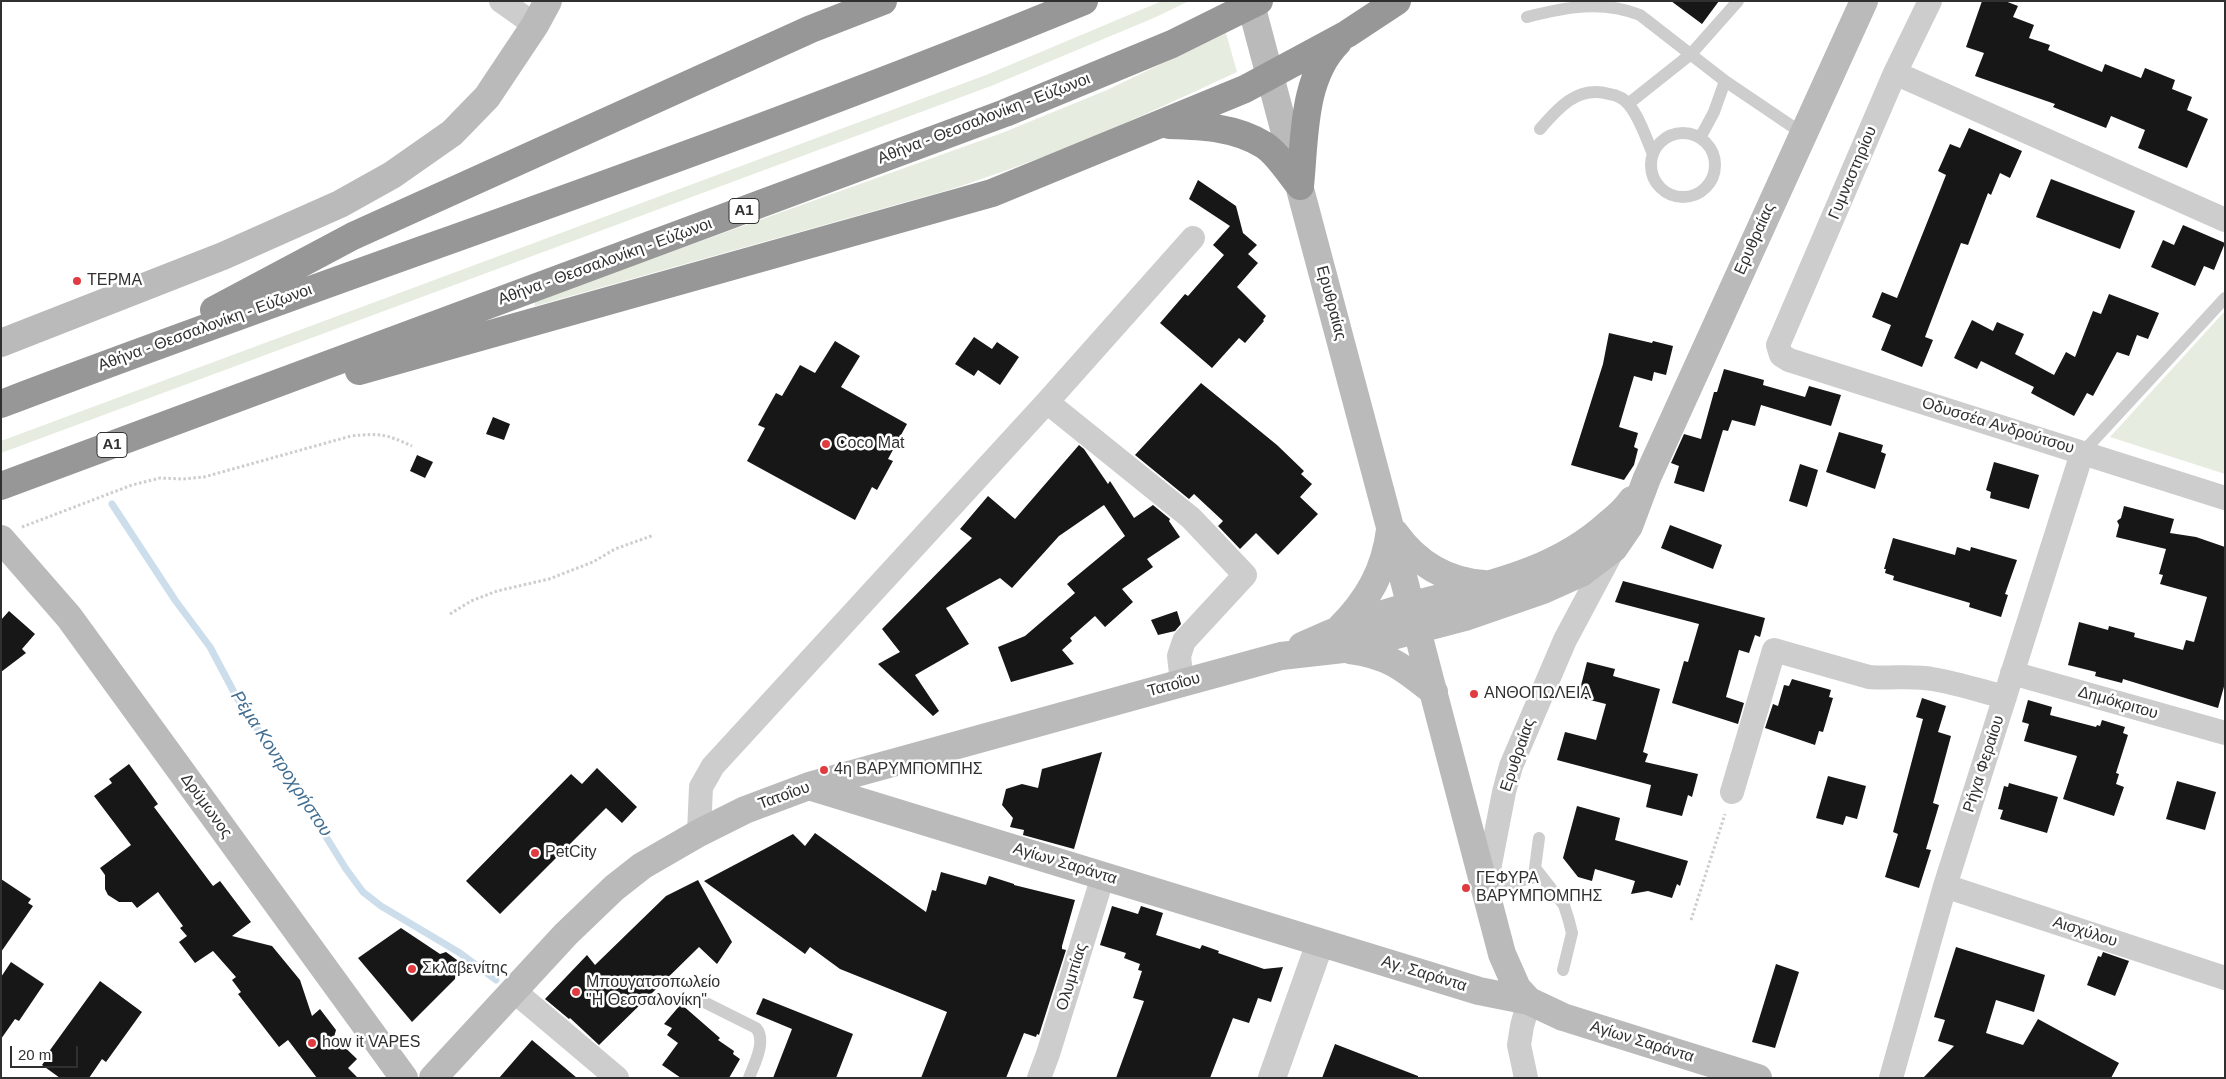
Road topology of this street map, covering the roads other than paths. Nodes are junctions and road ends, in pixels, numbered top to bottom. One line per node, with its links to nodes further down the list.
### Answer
1 (501, 1): 10 (street)
2 (883, 1): 29 (highway)
3 (1084, 1): 29 (highway, Αθήνα - Θεσσαλονίκη - Εύζωνοι)
4 (1250, 1): 15 (main road, Ερυθραίας)
5 (1259, 1): 32 (highway, Αθήνα - Θεσσαλονίκη - Εύζωνοι / Α1)
6 (1396, 1): 12 (highway)
7 (1738, 1): 13 (lane)
8 (1864, 1): 20 (main road, Ερυθραίας)
9 (1930, 1): 14 (street, Γυμναστηρίου)
10 (542, 13): 27 (main road)
11 (1527, 17): 13 (lane)
12 (1347, 34): 15 (highway); 23 (highway)
13 (1691, 54): 16 (lane); 17 (lane)
14 (1895, 73): 24 (street); 28 (street, Γυμναστηρίου)
15 (1269, 76): 18 (highway); 23 (main road, Ερυθραίας)
16 (1725, 81): 20 (lane); 21 (lane)
17 (1628, 104): 19 (lane); 22 (lane)
18 (1160, 125): 23 (highway); 32 (highway)
19 (1540, 129)
20 (1802, 133): 34 (main road, Ερυθραίας)
21 (1700, 138): 22 (lane); 22 (lane)
22 (1653, 154)
23 (1300, 186): 37 (main road, Ερυθραίας)
24 (2225, 220)
25 (1193, 238): 30 (street)
26 (2225, 298): 33 (lane)
27 (1, 343)
28 (1778, 345): 33 (street, Οδυσσέα Ανδρούτσου)
29 (126, 356): 31 (highway, Αθήνα - Θεσσαλονίκη - Εύζωνοι)
30 (1047, 402): 44 (street); 50 (street)
31 (1, 404)
32 (222, 404): 35 (highway, Αθήνα - Θεσσαλονίκη - Εύζωνοι / Α1)
33 (2082, 453): 36 (street, Οδυσσέα Ανδρούτσου); 43 (street, Ρήγα Φεραίου)
34 (1647, 478): 39 (main road, Ερυθραίας); 40 (main road, Ερυθραίας)
35 (1, 486)
36 (2225, 498)
37 (1390, 526): 40 (main road); 41 (main road, Ερυθραίας); 42 (main road)
38 (8, 534): 62 (main road, Δρύμωνος)
39 (1614, 548): 41 (main road, Ερυθραίας); 55 (street, Ερυθραίας)
40 (1493, 585): 41 (main road, Ερυθραίας)
41 (1414, 618): 42 (main road, Τατοΐου); 45 (main road, Ερυθραίας)
42 (1342, 638): 44 (main road, Τατοΐου); 45 (main road)
43 (2012, 673): 46 (street, Ρήγα Φεραίου); 47 (street, Δημόκριτου)
44 (1182, 683): 48 (main road, Τατοΐου)
45 (1434, 692): 55 (main road, Ερυθραίας)
46 (2005, 697): 49 (street); 54 (street, Ρήγα Φεραίου)
47 (2225, 733)
48 (809, 786): 50 (main road, Τατοΐου); 52 (main road, Αγίων Σαράντα)
49 (1732, 792)
50 (699, 833): 59 (main road, Τατοΐου)
51 (1539, 838): 53 (lane)
52 (1103, 876): 56 (main road, Αγίων Σαράντα); 66 (street, Ολυμπίας)
53 (1539, 876): 55 (lane); 57 (lane)
54 (1945, 886): 58 (street, Αισχύλου); 70 (street, Ρήγα Φεραίου)
55 (1485, 890): 61 (main road, Ερυθραίας)
56 (1320, 943): 61 (main road, Αγ. Σαράντα); 67 (street)
57 (1563, 970)
58 (2225, 978)
59 (514, 991): 63 (main road, Τατοΐου); 64 (street)
60 (700, 1000): 65 (lane)
61 (1529, 1001): 68 (street); 69 (main road, Αγίων Σαράντα)
62 (404, 1078)
63 (433, 1078)
64 (617, 1078)
65 (749, 1078)
66 (1039, 1078)
67 (1272, 1078)
68 (1526, 1078)
69 (1758, 1078)
70 (1891, 1078)

